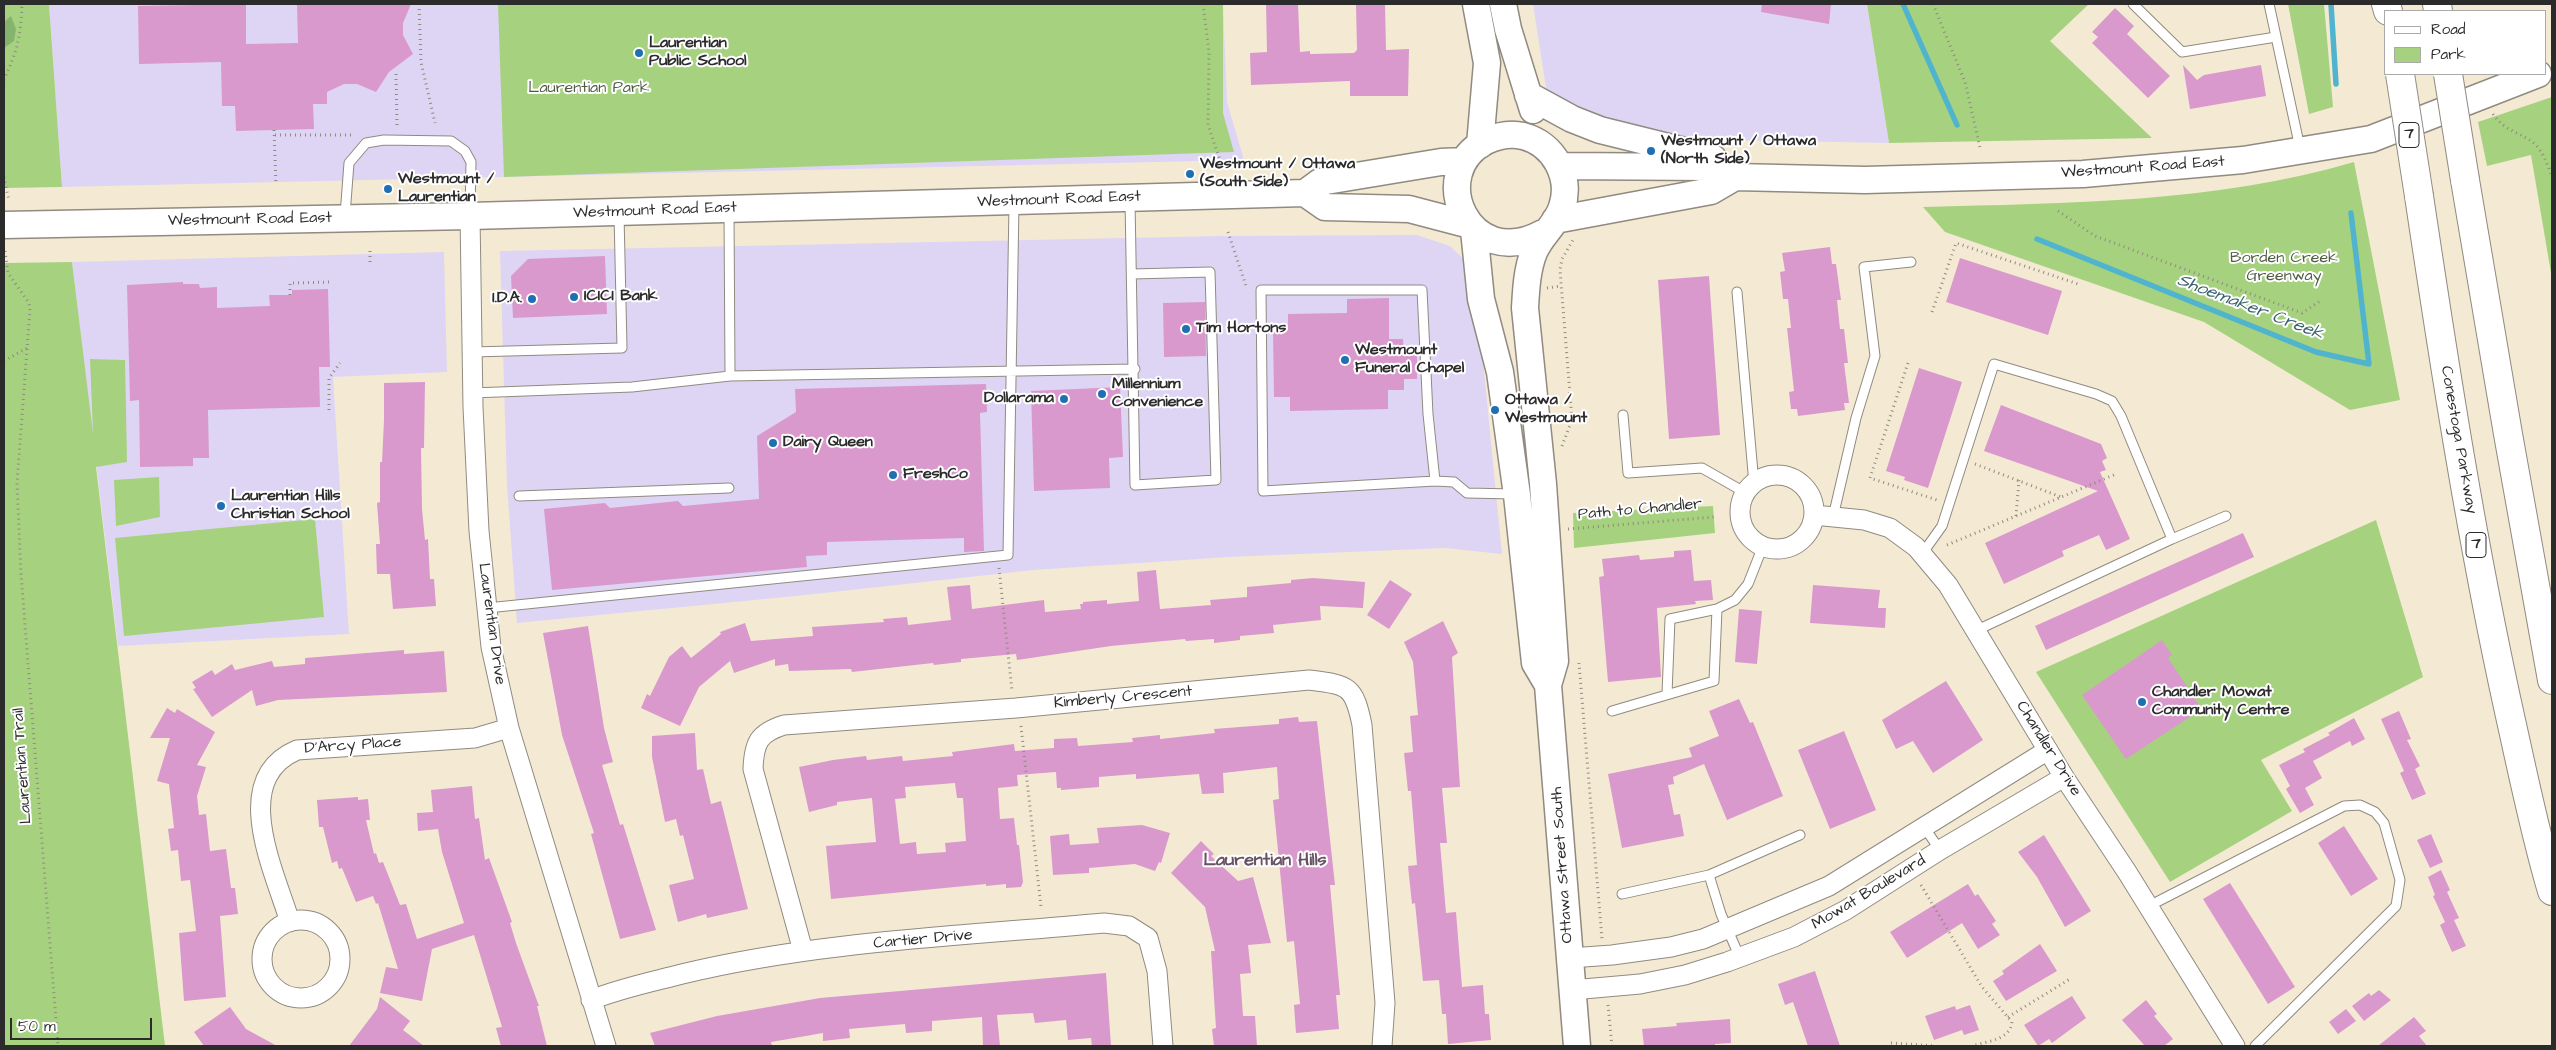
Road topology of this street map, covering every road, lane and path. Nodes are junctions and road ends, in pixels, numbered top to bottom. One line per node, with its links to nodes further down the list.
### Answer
1 (22, 4): 15 (path)
2 (419, 4): 18 (path)
3 (1203, 4): 27 (path)
4 (1476, 4): 10 (main road)
5 (1503, 4): 16 (main road)
6 (1933, 4): 23 (path)
7 (2133, 4): 9 (lane)
8 (2269, 4): 9 (lane)
9 (2276, 37): 24 (lane)
10 (1487, 63): 25 (main road); 25 (main road)
11 (396, 74): 19 (path)
12 (2400, 75): 109 (highway, Conestoga Parkway / 7, bridge)
13 (2448, 75): 95 (highway, bridge)
14 (2535, 75): 17 (main road, Westmount Road East)
15 (4, 80)
16 (1528, 95): 26 (main road); 31 (main road)
17 (2480, 96): 24 (main road, Westmount Road East); 28 (path)
18 (435, 123)
19 (397, 125)
20 (274, 130): 21 (path)
21 (275, 135): 22 (path); 32 (path)
22 (351, 135)
23 (1980, 148)
24 (2301, 151): 31 (main road, Westmount Road East)
25 (1462, 156): 26 (main road); 33 (main road); 42 (main road)
26 (1553, 157): 29 (main road); 43 (main road)
27 (1221, 163)
28 (2552, 176)
29 (1735, 177): 31 (main road, Westmount Road East); 43 (main road)
30 (4, 178): 41 (path, Laurentian Trail)
31 (1763, 178)
32 (276, 185)
33 (1305, 193): 34 (main road, Westmount Road East); 42 (main road)
34 (1130, 198): 35 (main road, Westmount Road East); 49 (lane)
35 (1014, 201): 36 (main road, Westmount Road East); 63 (lane)
36 (729, 209): 38 (main road, Westmount Road East); 64 (lane)
37 (2058, 211): 55 (path)
38 (619, 212): 39 (main road, Westmount Road East); 58 (lane)
39 (470, 216): 40 (main road, Westmount Road East); 40 (lane); 58 (street, Laurentian Drive)
40 (345, 218): 41 (main road, Westmount Road East)
41 (6, 226): 57 (path, Laurentian Trail)
42 (1472, 227): 43 (main road); 75 (main road)
43 (1549, 227): 96 (main road)
44 (1228, 232): 52 (path)
45 (1580, 234): 68 (path)
46 (370, 251): 48 (path)
47 (1912, 262): 79 (lane)
48 (370, 264)
49 (1132, 274): 62 (lane); 62 (lane)
50 (332, 282): 54 (path)
51 (2078, 284): 56 (path)
52 (1261, 290): 72 (lane); 72 (lane)
53 (1736, 292): 74 (lane)
54 (290, 295)
55 (2320, 301)
56 (1932, 312)
57 (28, 347): 59 (path); 125 (path, Laurentian Trail)
58 (472, 352): 65 (street, Laurentian Drive)
59 (4, 361)
60 (340, 363): 66 (path)
61 (1908, 363): 78 (path)
62 (1135, 369): 63 (lane)
63 (1011, 370): 64 (lane); 90 (lane)
64 (730, 376): 65 (lane)
65 (472, 393): 91 (street, Laurentian Drive)
66 (329, 410)
67 (1623, 416): 74 (lane)
68 (1560, 451)
69 (1975, 463): 71 (path)
70 (2116, 474): 77 (path)
71 (2019, 480): 77 (path); 80 (path)
72 (1435, 481): 75 (lane)
73 (729, 488): 76 (lane)
74 (1750, 488): 79 (street); 88 (street)
75 (1517, 495): 96 (main road)
76 (519, 496)
77 (2061, 497): 80 (path)
78 (1939, 500)
79 (1824, 516): 88 (street); 89 (street, Chandler Drive)
80 (2016, 516): 87 (path)
81 (2226, 516): 86 (lane)
82 (1714, 517): 84 (path, Path to Chandler)
83 (1566, 519): 84 (path)
84 (1567, 529): 85 (path)
85 (1568, 539)
86 (2172, 540): 89 (lane); 93 (lane)
87 (1947, 545)
88 (1763, 546): 92 (lane)
89 (1922, 554): 93 (street, Chandler Drive)
90 (998, 556): 91 (lane); 98 (path)
91 (487, 608): 101 (street, Laurentian Drive)
92 (1717, 609): 97 (lane); 97 (lane)
93 (1975, 631): 102 (street, Chandler Drive)
94 (1578, 658): 115 (path)
95 (2552, 680)
96 (1548, 685): 117 (main road, Ottawa Street South)
97 (1667, 694): 99 (lane)
98 (1012, 696)
99 (1612, 711)
100 (1020, 717): 111 (path)
101 (509, 728): 113 (street, D'Arcy Place); 121 (street, Laurentian Drive)
102 (2048, 750): 103 (street, Chandler Drive); 104 (street, Mowat Boulevard)
103 (2064, 777): 106 (street, Mowat Boulevard); 112 (street, Chandler Drive)
104 (1924, 827): 106 (lane); 114 (street, Mowat Boulevard)
105 (1800, 835): 107 (lane)
106 (1940, 850): 118 (street, Mowat Boulevard)
107 (1709, 875): 110 (lane); 114 (lane)
108 (1921, 885): 123 (path)
109 (2552, 891)
110 (1622, 894)
111 (1041, 907)
112 (2147, 907): 133 (street, Chandler Drive); 134 (lane)
113 (290, 922): 113 (street)
114 (1727, 930): 117 (street, Mowat Boulevard); 118 (lane)
115 (1603, 942)
116 (803, 951): 121 (street, Cartier Drive); 127 (street, Cartier Drive); 128 (street, Kimberly Crescent)
117 (1570, 958): 120 (main road, Ottawa Street South)
118 (1740, 958): 120 (street, Mowat Boulevard)
119 (2070, 979): 123 (path)
120 (1572, 990): 129 (main road, Ottawa Street South)
121 (591, 1000): 126 (street, Laurentian Drive)
122 (1608, 1001): 130 (path)
123 (2008, 1017): 132 (path)
124 (1891, 1043): 131 (path)
125 (58, 1046)
126 (606, 1046)
127 (1163, 1046)
128 (1382, 1046)
129 (1577, 1046)
130 (1612, 1046)
131 (1936, 1046)
132 (1972, 1046)
133 (2235, 1046)
134 (2255, 1046)

